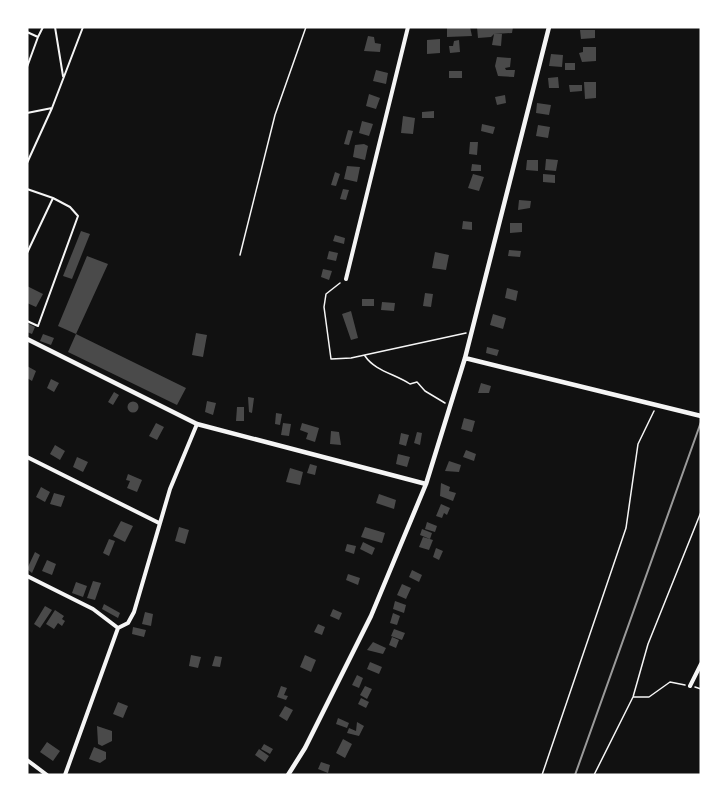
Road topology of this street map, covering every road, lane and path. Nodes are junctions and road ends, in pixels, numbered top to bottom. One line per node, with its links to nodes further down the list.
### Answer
1 (43, 27): 8 (lane)
2 (55, 27): 10 (lane)
3 (83, 27): 10 (lane)
4 (306, 27): 17 (path)
5 (408, 27): 18 (street)
6 (549, 27): 20 (street)
7 (27, 32): 8 (lane)
8 (38, 37): 9 (lane)
9 (27, 67)
10 (64, 79): 11 (lane)
11 (52, 108): 12 (lane); 13 (lane)
12 (27, 113)
13 (27, 163)
14 (27, 189): 15 (lane)
15 (53, 198): 16 (lane); 19 (lane)
16 (27, 253)
17 (240, 255)
18 (345, 279): 22 (path)
19 (27, 321)
20 (472, 332): 22 (path); 23 (street)
21 (27, 339): 27 (street)
22 (364, 355): 24 (path)
23 (465, 358): 24 (street); 25 (street)
24 (450, 406): 29 (street)
25 (663, 406): 26 (street); 41 (path)
26 (701, 416)
27 (196, 424): 29 (street); 31 (street)
28 (27, 457): 31 (street)
29 (426, 484): 40 (street)
30 (701, 512): 36 (path)
31 (159, 523): 33 (street)
32 (27, 576): 33 (street)
33 (118, 628): 39 (street)
34 (701, 664): 35 (street)
35 (690, 686): 36 (path)
36 (633, 698): 42 (path)
37 (27, 760): 38 (street)
38 (47, 775)
39 (65, 775)
40 (288, 775)
41 (542, 775)
42 (594, 775)

